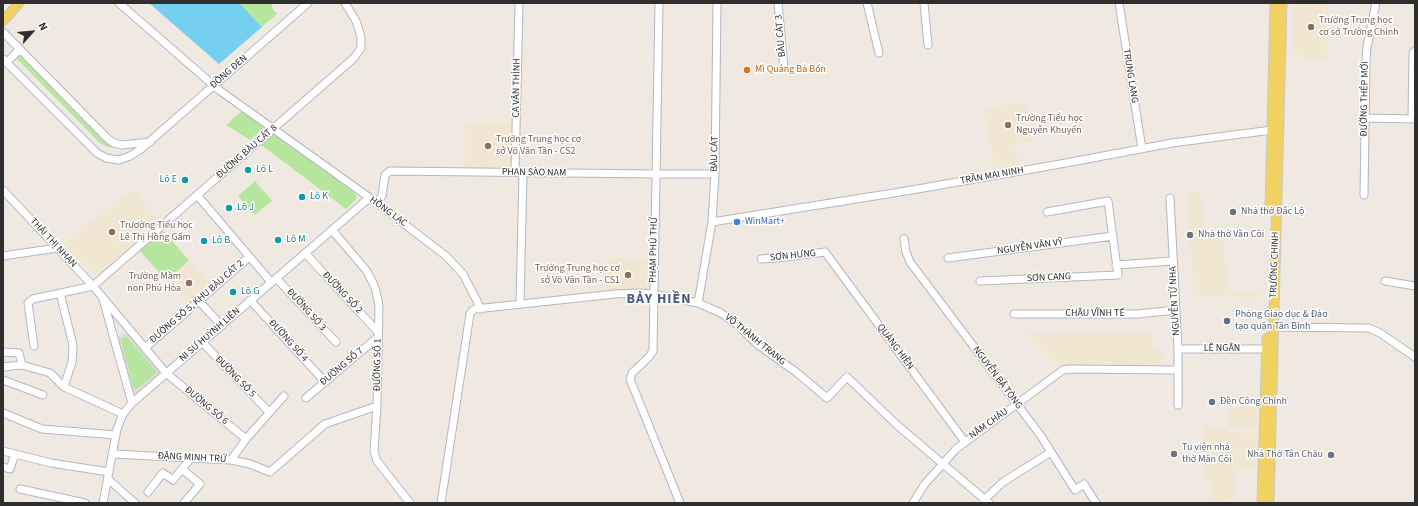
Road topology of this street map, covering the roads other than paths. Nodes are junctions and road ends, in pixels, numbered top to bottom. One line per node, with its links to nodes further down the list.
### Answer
1 (18, 3): 14 (main road)
2 (119, 3): 22 (street, HỒNG LẠC)
3 (308, 3): 22 (street, ĐỒNG ĐEN)
4 (344, 3): 25 (street, ĐƯỜNG BÀU CÁT 8)
5 (518, 3): 29 (street, CA VĂN THỈNH)
6 (659, 3): 30 (street, PHẠM PHÚ THỨ)
7 (717, 3): 31 (street, BÀU CÁT)
8 (778, 3): 21 (street, BÀU CÁT 3)
9 (867, 3): 19 (street)
10 (924, 3): 16 (street)
11 (1119, 3): 28 (street, TRUNG LANG)
12 (1376, 3): 23 (street, ĐƯỜNG THÉP MỚI)
13 (1279, 4): 26 (main road, TRƯỜNG CHINH); 68 (main road, TRƯỜNG CHINH)
14 (3, 21)
15 (3, 32): 17 (street)
16 (928, 45)
17 (20, 49): 20 (street, ĐỒNG ĐEN); 27 (street)
18 (1415, 51): 24 (street)
19 (879, 53)
20 (5, 60): 27 (street, ĐỒNG ĐEN)
21 (784, 69)
22 (213, 86): 25 (street, HỒNG LẠC); 27 (street, ĐỒNG ĐEN)
23 (1364, 118): 24 (street); 34 (street, ĐƯỜNG THÉP MỚI)
24 (1414, 119)
25 (274, 129): 33 (street, ĐƯỜNG BÀU CÁT 8); 35 (street, HỒNG LẠC)
26 (1272, 130): 28 (street, TRẦN MAI NINH); 68 (main road, TRƯỜNG CHINH)
27 (150, 142)
28 (1142, 149): 39 (street, TRẦN MAI NINH)
29 (519, 172): 30 (street, PHAN SÀO NAM); 37 (street, PHAN SÀO NAM); 63 (street, CA VĂN THỈNH)
30 (656, 174): 31 (street, PHAN SÀO NAM); 58 (street, PHẠM PHÚ THỨ)
31 (715, 174): 39 (street, BÀU CÁT)
32 (3, 190): 43 (street, THÁI THỊ NHẠN)
33 (197, 195): 47 (street, ĐƯỜNG SỐ 3); 55 (street, ĐƯỜNG BÀU CÁT 8)
34 (1364, 195)
35 (369, 198): 37 (street, HỒNG LẠC); 40 (street, NI SƯ HUỲNH LIÊN)
36 (1170, 198): 50 (street, NGUYỄN TỬ NHA)
37 (377, 203): 64 (street, HỒNG LẠC)
38 (1047, 212): 41 (street)
39 (712, 222): 62 (street, BÀU CÁT)
40 (332, 230): 45 (street, NI SƯ HUỲNH LIÊN); 69 (street, ĐƯỜNG SỐ 1)
41 (1113, 236): 48 (street, NGUYỄN VĂN VỸ); 51 (street)
42 (904, 239): 89 (street, NGUYỄN BÁ TÒNG)
43 (57, 248): 46 (street); 55 (street, THÁI THỊ NHẠN)
44 (824, 252): 49 (street, SƠN HƯNG); 98 (street, QUẢNG HIỀN)
45 (305, 253): 52 (street, NI SƯ HUỲNH LIÊN); 69 (street, ĐƯỜNG SỐ 2)
46 (3, 256)
47 (249, 257): 52 (street, ĐƯỜNG SỐ 3); 61 (street, ĐƯỜNG SỐ 5, KHU BÀU CÁT 2)
48 (948, 258)
49 (761, 259)
50 (1173, 261): 51 (street); 65 (street, NGUYỄN TỬ NHA)
51 (1116, 265): 53 (street, SƠN CANG)
52 (274, 280): 60 (street, NI SƯ HUỲNH LIÊN); 71 (street, ĐƯỜNG SỐ 3)
53 (980, 281)
54 (1385, 281): 56 (street)
55 (93, 286): 57 (street); 59 (street, THÁI THỊ NHẠN)
56 (1415, 286)
57 (60, 293): 72 (street); 84 (street)
58 (653, 294): 62 (street, VÕ THÀNH TRANG); 63 (street, VÕ THÀNH TRANG); 118 (street, PHẠM PHÚ THỨ)
59 (102, 297): 73 (street, THÁI THỊ NHẠN); 88 (street, THÁI THỊ NHẠN)
60 (250, 300): 67 (street, NI SƯ HUỲNH LIÊN); 83 (street, ĐƯỜNG SỐ 4)
61 (199, 301): 67 (street); 73 (street, ĐƯỜNG SỐ 5, KHU BÀU CÁT 2)
62 (698, 303): 105 (street, VÕ THÀNH TRANG)
63 (520, 304): 64 (street, VÕ THÀNH TRANG)
64 (481, 308): 117 (street)
65 (1176, 310): 66 (street, CHÂU VĨNH TẾ); 74 (street, NGUYỄN TỬ NHA)
66 (1014, 314)
67 (221, 326): 70 (street, NI SƯ HUỲNH LIÊN)
68 (1270, 327): 75 (main road, TRƯỜNG CHINH); 77 (street); 95 (main road, TRƯỜNG CHINH)
69 (378, 335): 83 (street, ĐƯỜNG SỐ 7); 91 (street, ĐƯỜNG SỐ 1)
70 (202, 342): 81 (street, NI SƯ HUỲNH LIÊN); 92 (street, ĐƯỜNG SỐ 5)
71 (336, 342)
72 (34, 346)
73 (145, 348): 81 (street, THÁI THỊ NHẠN)
74 (1178, 349): 75 (street, LÊ NGÂN); 80 (street, NGUYỄN TỬ NHA)
75 (1266, 350): 95 (main road, TRƯỜNG CHINH)
76 (3, 352): 78 (street)
77 (1415, 357)
78 (22, 365): 79 (street); 84 (street)
79 (4, 367): 82 (street)
80 (1178, 370): 89 (street, NĂM CHÂU); 90 (street, NGUYỄN TỬ NHA)
81 (166, 373): 88 (street, NI SƯ HUỲNH LIÊN); 97 (street, ĐƯỜNG SỐ 6)
82 (3, 381): 85 (street)
83 (325, 382): 87 (street, ĐƯỜNG SỐ 7)
84 (64, 387): 94 (street)
85 (43, 395)
86 (284, 396): 92 (street)
87 (306, 398)
88 (132, 403): 94 (street, NI SƯ HUỲNH LIÊN)
89 (1017, 404): 98 (street, NĂM CHÂU); 100 (street, NGUYỄN BÁ TÒNG)
90 (1178, 405)
91 (377, 406): 104 (street, ĐẶNG MINH TRỨ); 116 (street, ĐƯỜNG SỐ 1)
92 (269, 412): 97 (street)
93 (3, 413): 96 (street)
94 (123, 414): 96 (street, NI SƯ HUỲNH LIÊN)
95 (1268, 431): 121 (main road, TRƯỜNG CHINH); 122 (main road, TRƯỜNG CHINH)
96 (116, 435): 102 (street, NI SƯ HUỲNH LIÊN)
97 (246, 439): 104 (street)
98 (965, 442): 105 (street, NĂM CHÂU)
99 (3, 451): 101 (street)
100 (1051, 452): 111 (street); 120 (street, NGUYỄN BÁ TÒNG)
101 (15, 454): 106 (street); 108 (street)
102 (113, 454): 103 (street, ĐẶNG MINH TRỨ); 108 (street, NI SƯ HUỲNH LIÊN)
103 (191, 458): 104 (street, ĐẶNG MINH TRỨ); 107 (street)
104 (231, 460)
105 (942, 464): 111 (street, VÕ THÀNH TRANG); 119 (street, NĂM CHÂU)
106 (3, 467)
107 (182, 469): 110 (street); 115 (street)
108 (109, 476): 113 (street, NI SƯ HUỲNH LIÊN); 114 (street)
109 (20, 489): 112 (street)
110 (148, 492)
111 (987, 501)
112 (85, 503)
113 (103, 503)
114 (135, 503)
115 (184, 503)
116 (410, 503)
117 (441, 503)
118 (680, 503)
119 (913, 503)
120 (1096, 503)
121 (1262, 503)
122 (1269, 503)

